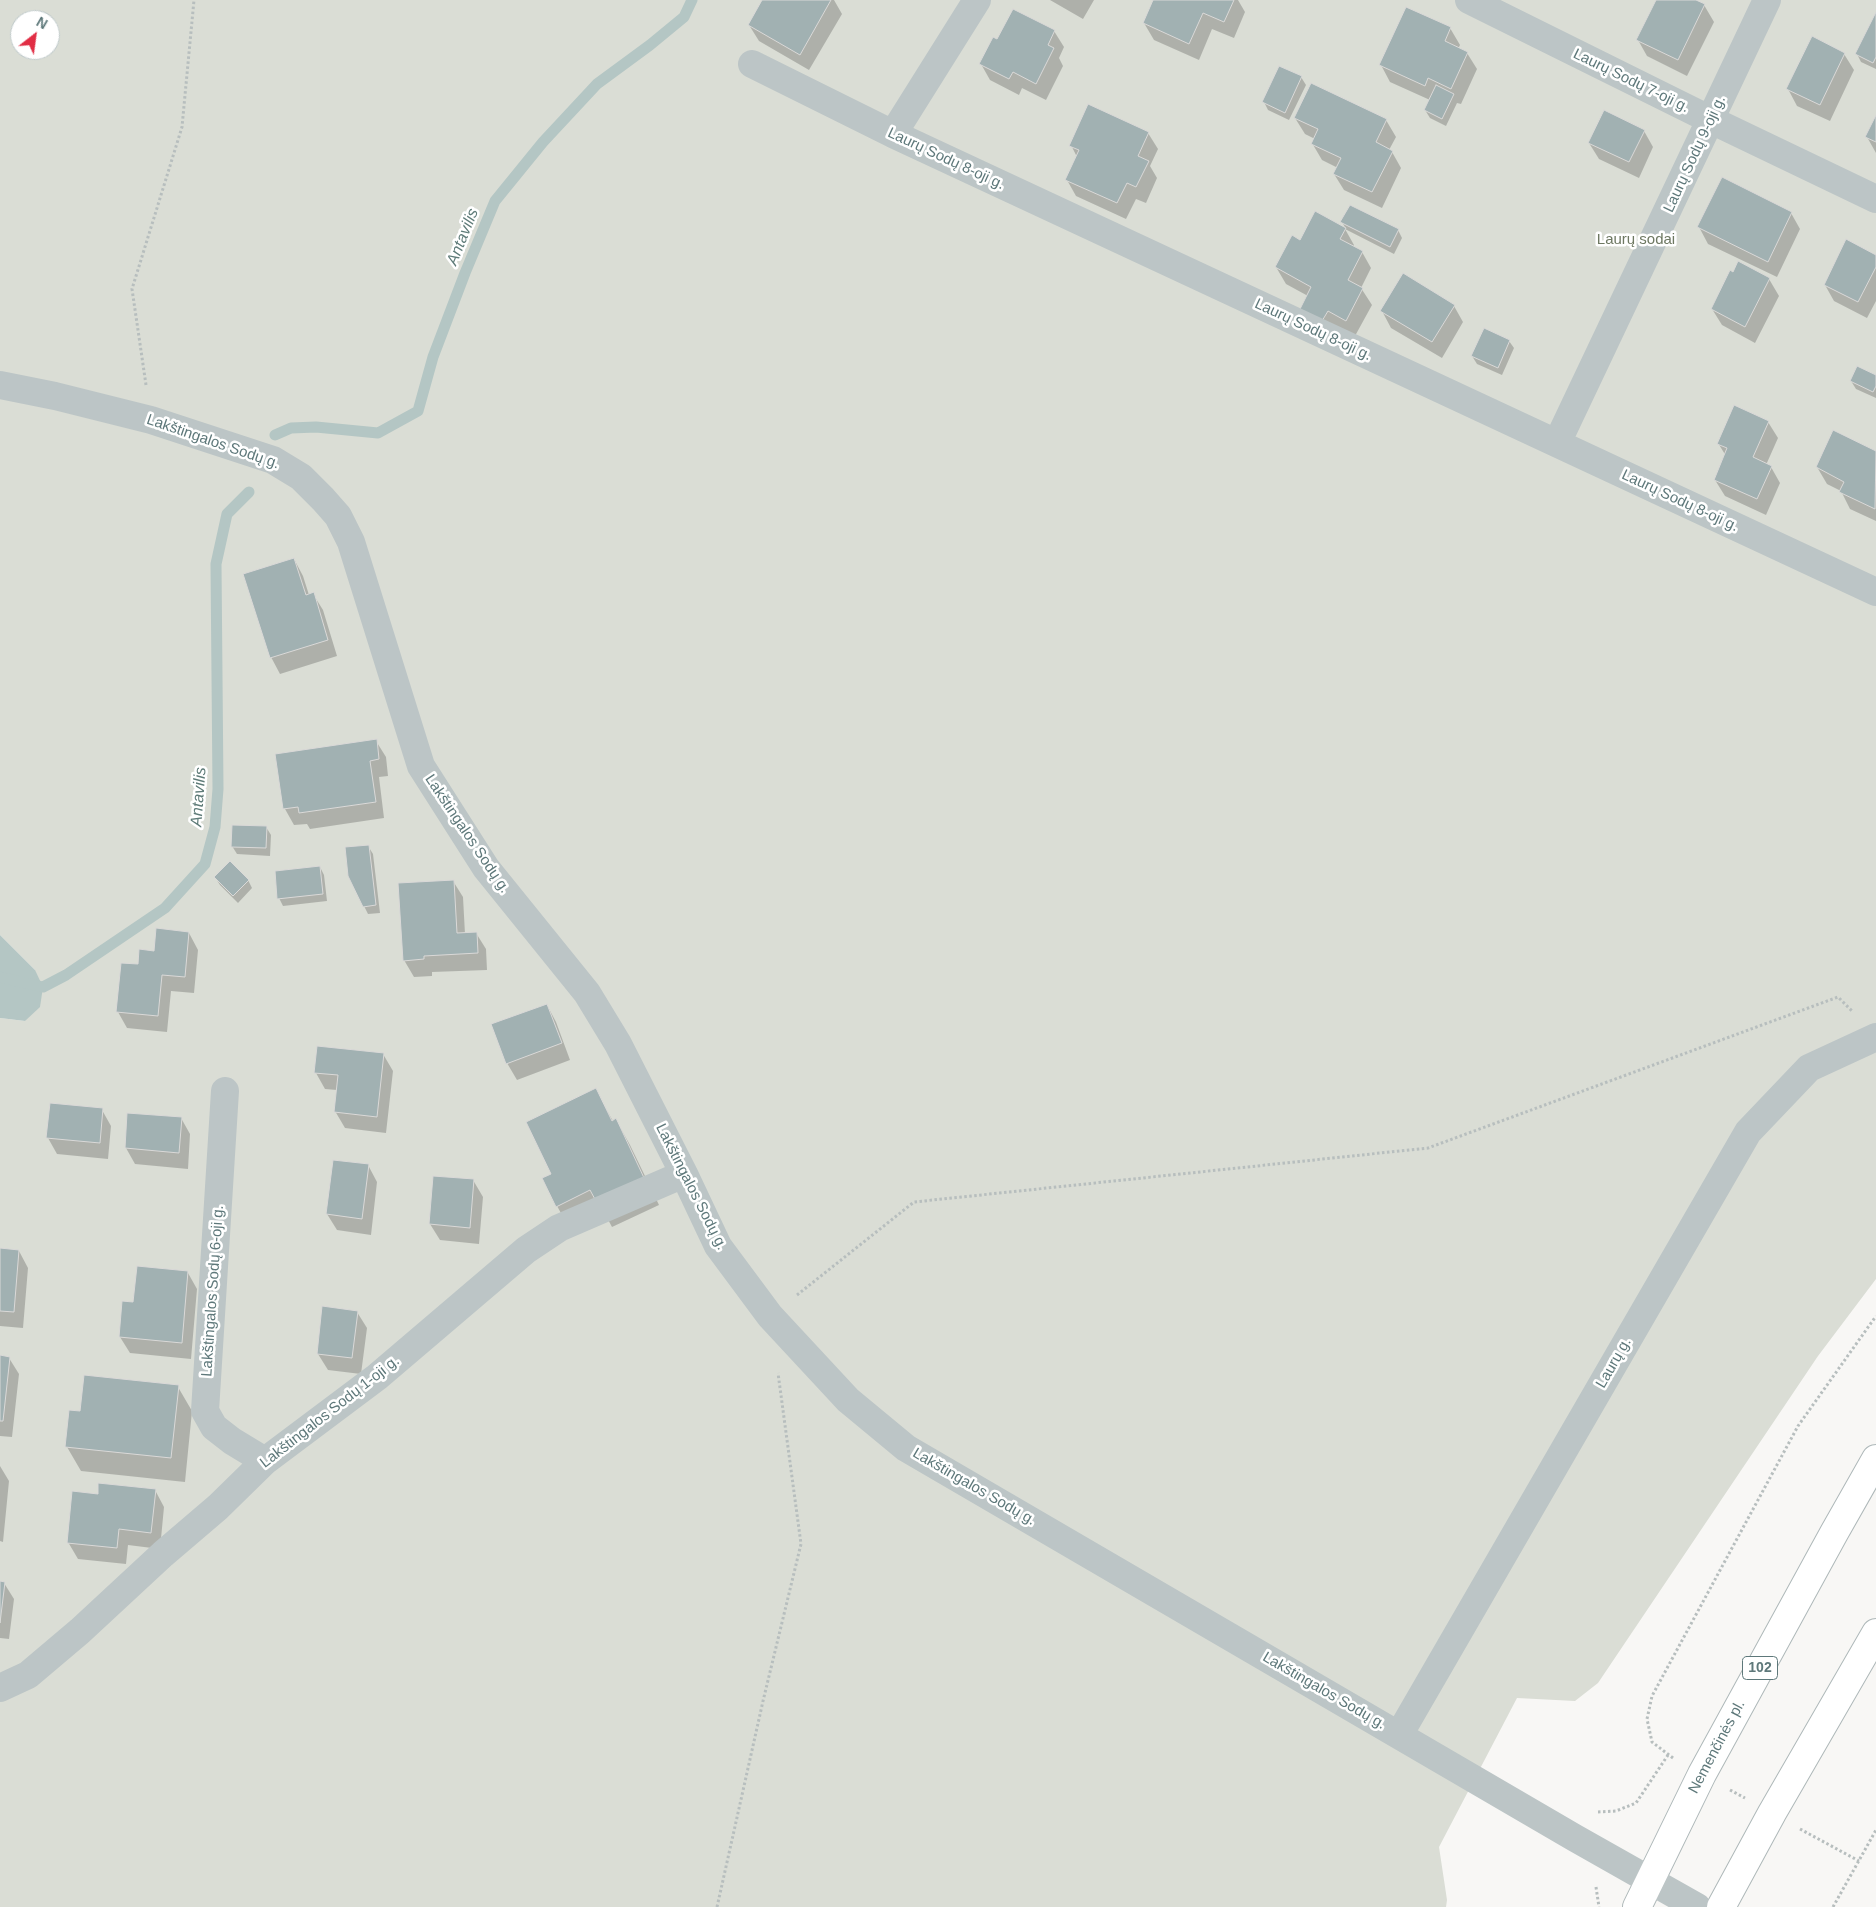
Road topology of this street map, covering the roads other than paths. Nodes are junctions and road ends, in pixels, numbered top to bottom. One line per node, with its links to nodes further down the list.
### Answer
1 (976, 0): 6 (street)
2 (1469, 0): 5 (street, Laurų Sodų 7-oji g.)
3 (1767, 0): 5 (street, Laurų Sodų 9-oji g.)
4 (752, 64): 6 (street, Laurų Sodų 8-oji g.)
5 (1711, 120): 7 (street, Laurų Sodų 7-oji g.); 9 (street, Laurų Sodų 9-oji g.)
6 (893, 134): 9 (street, Laurų Sodų 8-oji g.)
7 (1876, 200)
8 (0, 384): 13 (street, Lakštingalos Sodų g.)
9 (1557, 443): 10 (street, Laurų Sodų 8-oji g.)
10 (1876, 592)
11 (1876, 1037): 18 (street, Laurų g.)
12 (225, 1090): 15 (street, Lakštingalos Sodų 6-oji g.)
13 (684, 1174): 15 (street, Lakštingalos Sodų 1-oji g.); 18 (street, Lakštingalos Sodų g.)
14 (1876, 1459): 19 (main road, Nemenčinės pl. / 102)
15 (265, 1461): 17 (street, Lakštingalos Sodų 1-oji g.)
16 (1876, 1632): 22 (main road)
17 (0, 1688)
18 (1399, 1735): 19 (street, Lakštingalos Sodų g.)
19 (1649, 1880): 20 (main road, Nemenčinės pl. / 102); 21 (street, Lakštingalos Sodų g.)
20 (1637, 1907)
21 (1697, 1907)
22 (1721, 1907)

